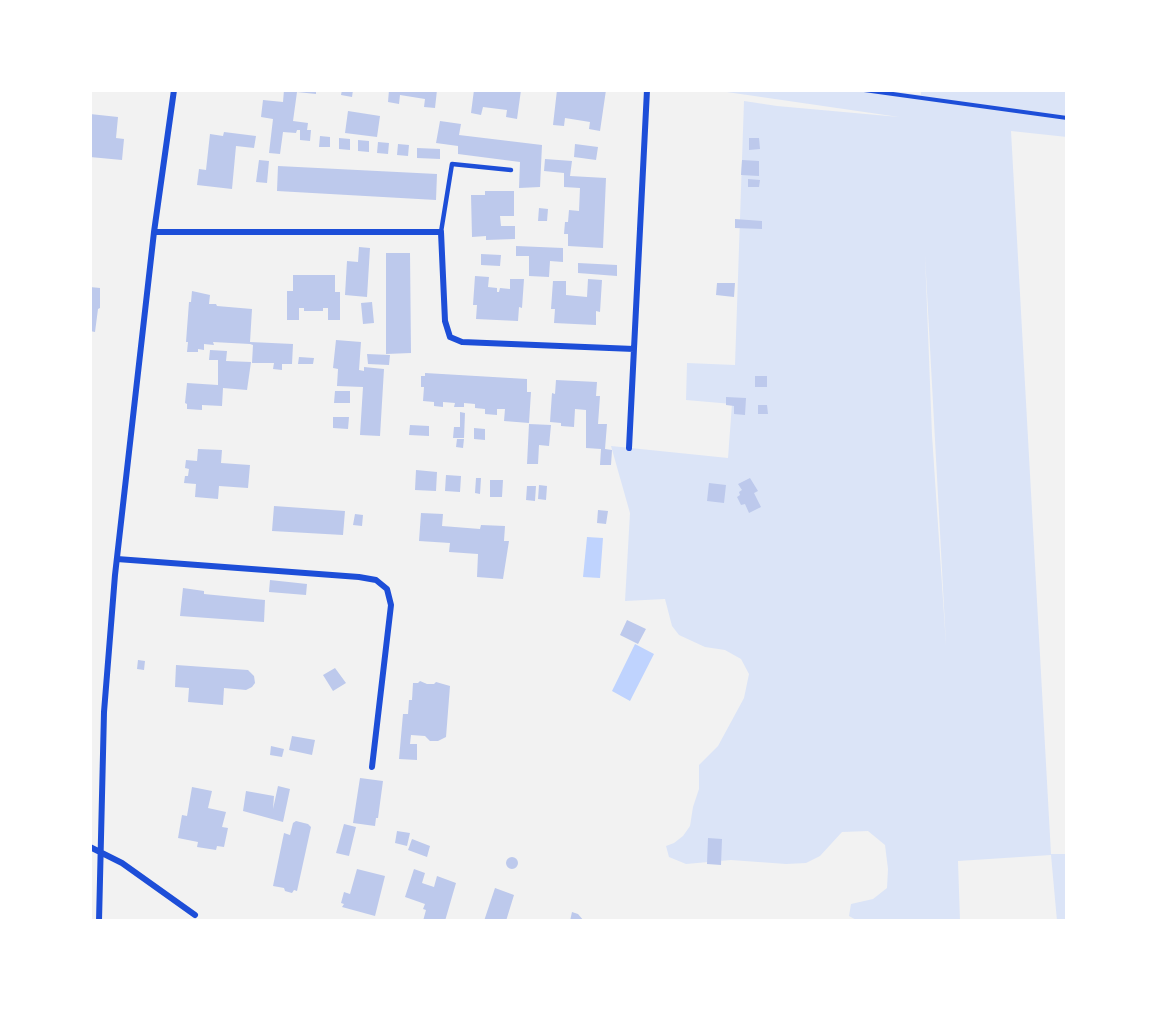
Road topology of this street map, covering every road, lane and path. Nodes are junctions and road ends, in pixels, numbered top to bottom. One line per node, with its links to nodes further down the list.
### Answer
1 (174, 90): 6 (street)
2 (647, 90): 8 (street)
3 (864, 90): 4 (path)
4 (1067, 118)
5 (511, 170): 7 (lane)
6 (153, 232): 7 (street); 10 (street)
7 (441, 232): 8 (street)
8 (634, 349): 9 (street)
9 (629, 448)
10 (117, 558): 11 (street); 13 (street)
11 (372, 766)
12 (90, 847): 13 (street)
13 (101, 851): 14 (street); 15 (street)
14 (195, 915)
15 (99, 921)

